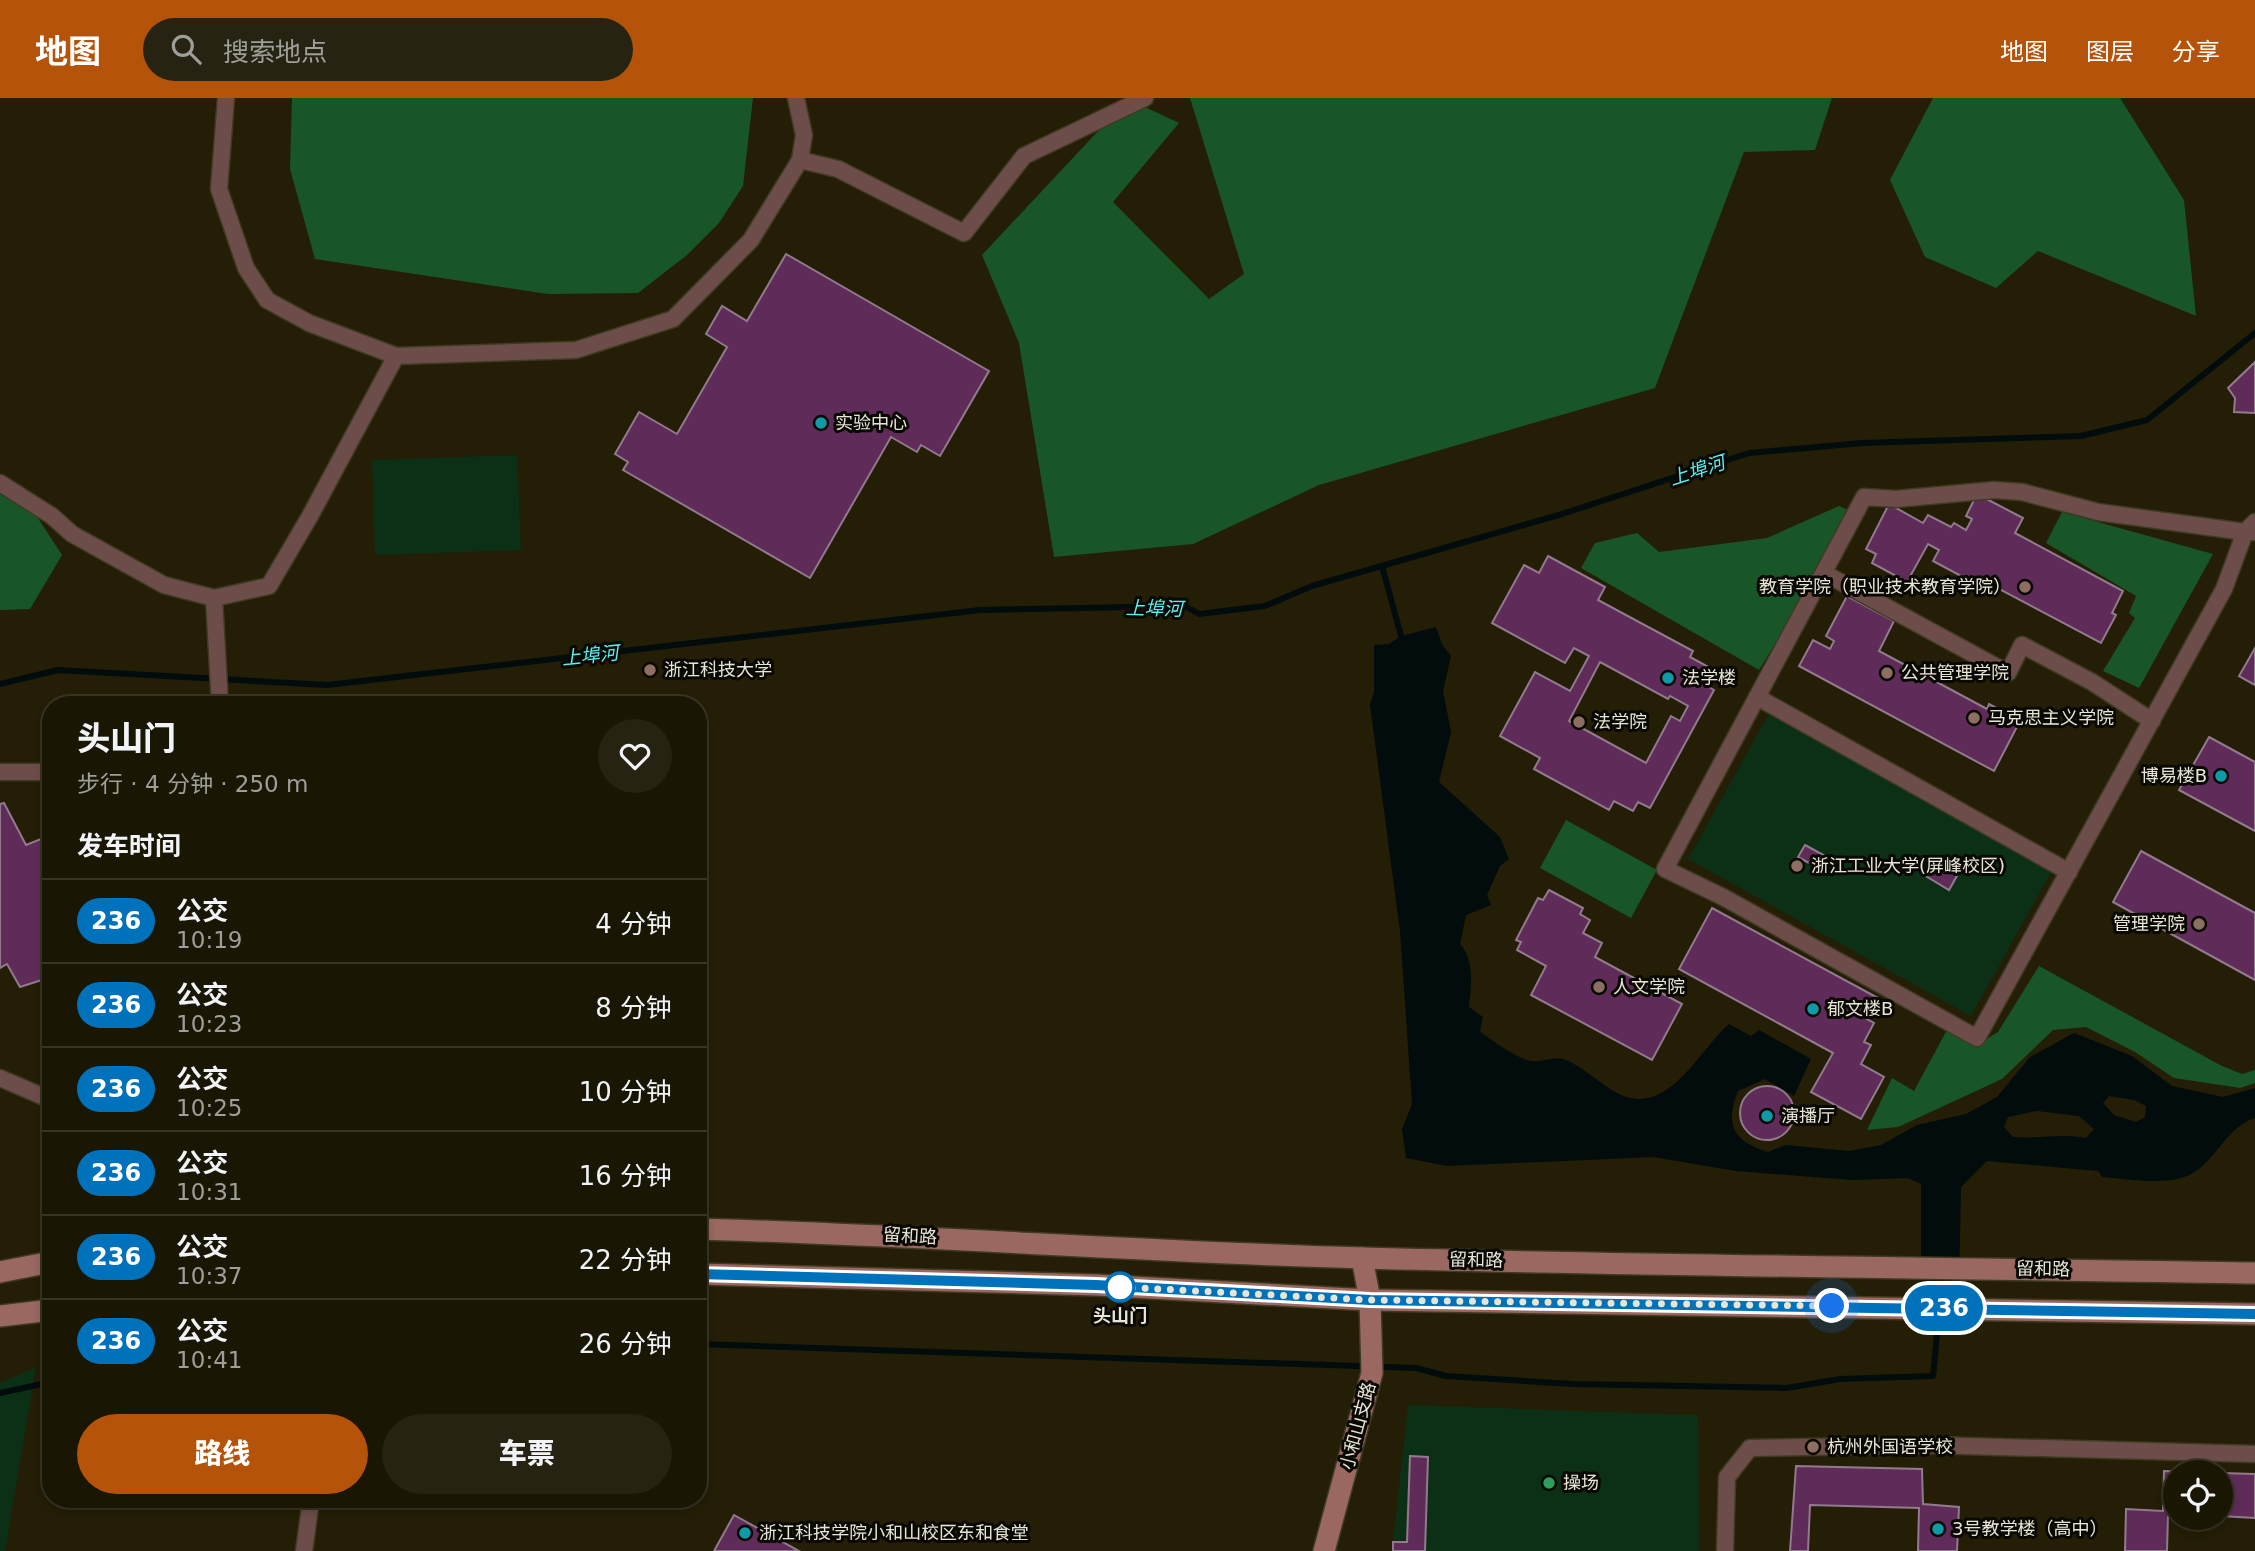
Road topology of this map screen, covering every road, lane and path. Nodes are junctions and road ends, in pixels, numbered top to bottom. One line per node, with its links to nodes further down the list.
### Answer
1 (226, 98): 5 (street)
2 (796, 98): 4 (street)
3 (1145, 98): 4 (street)
4 (800, 160): 5 (street)
5 (396, 356): 9 (street)
6 (0, 483): 9 (street)
7 (2252, 529): 8 (street); 12 (street)
8 (1824, 573): 11 (street); 12 (street)
9 (214, 598): 10 (street)
10 (219, 696)
11 (1757, 697): 15 (street); 15 (street)
12 (2152, 722): 15 (street)
13 (0, 772): 14 (street)
14 (42, 772)
15 (2069, 872)
16 (0, 1078): 17 (street)
17 (42, 1096)
18 (707, 1229): 19 (main road, 留和路)
19 (1362, 1258): 22 (main road, 留和路); 24 (main road, 小和山支路)
20 (42, 1264): 21 (main road)
21 (0, 1272)
22 (2255, 1273)
23 (707, 1274): 24 (main road)
24 (1370, 1300): 26 (main road); 31 (main road, 小和山支路)
25 (42, 1311): 27 (main road)
26 (2255, 1314)
27 (0, 1317)
28 (2255, 1454): 32 (street)
29 (310, 1508): 30 (street)
30 (304, 1551)
31 (1324, 1551)
32 (1725, 1551)

